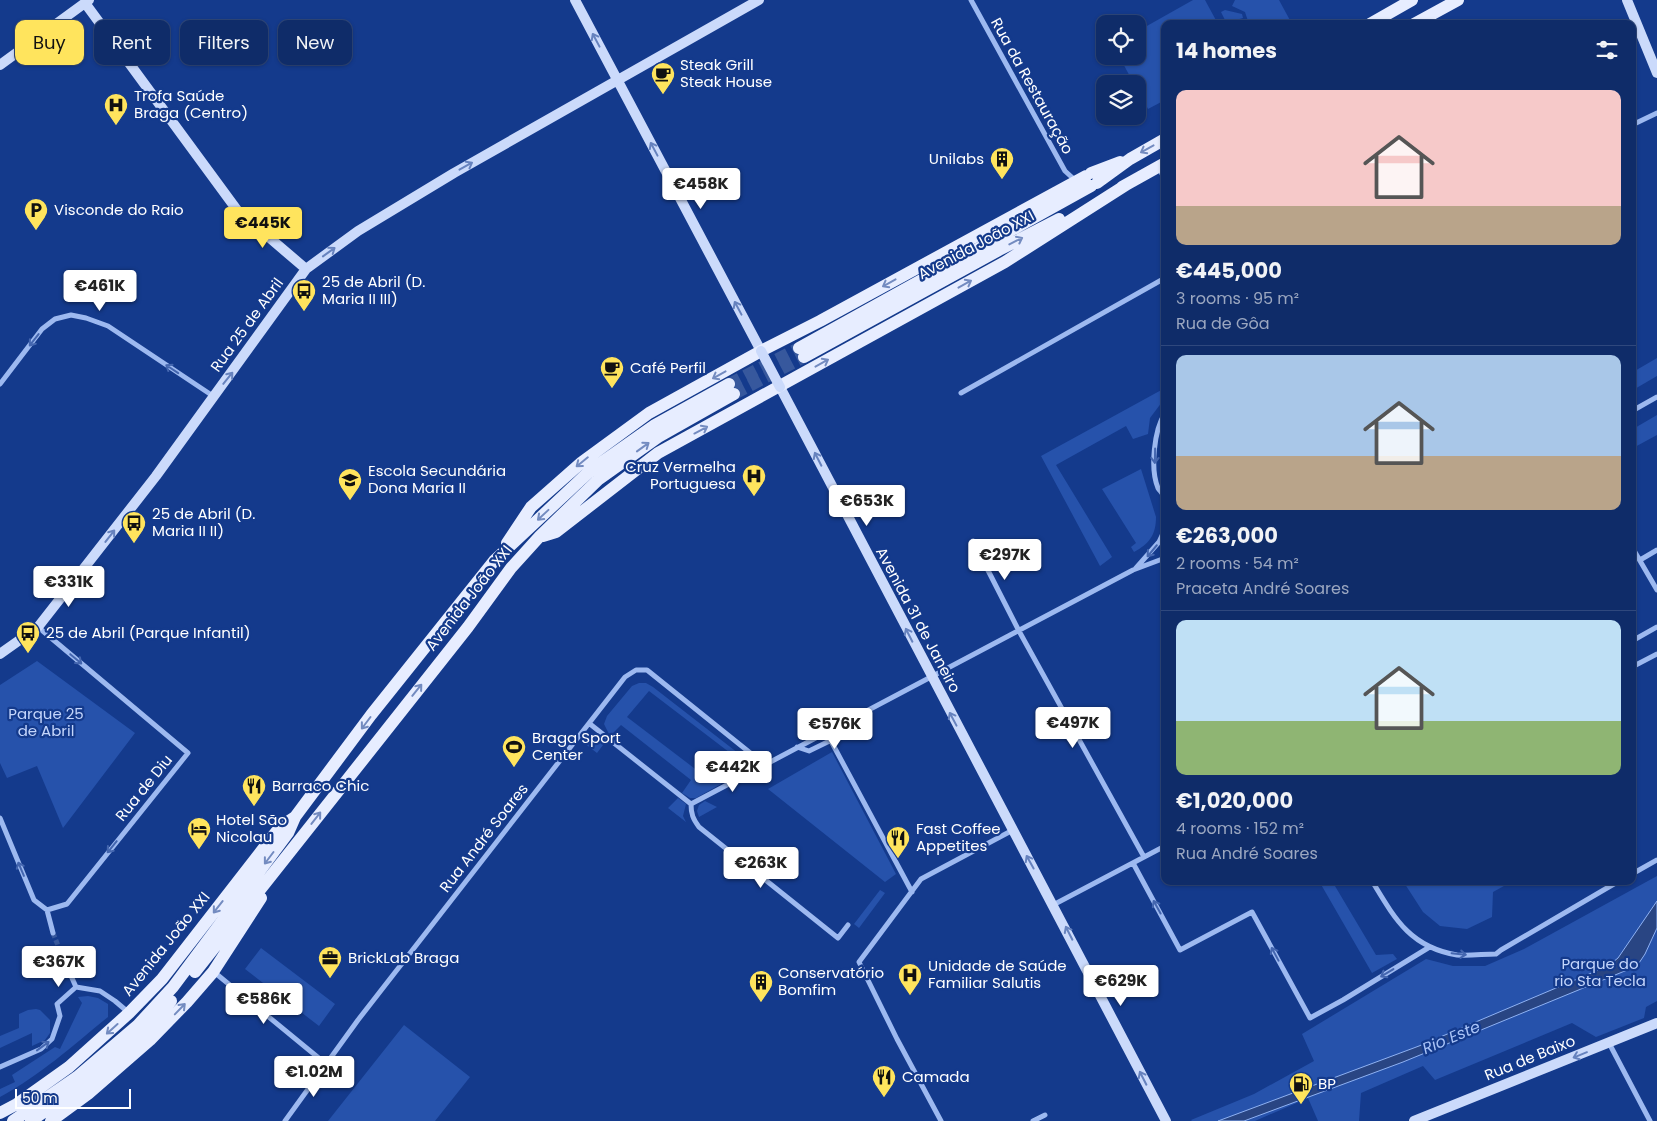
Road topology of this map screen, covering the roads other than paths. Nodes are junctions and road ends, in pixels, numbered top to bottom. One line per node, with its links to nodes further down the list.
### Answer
1 (575, 0): 14 (main road, Avenida 31 de Janeiro, one-way to 1)
2 (759, 0): 14 (main road, Rua 25 de Abril)
3 (971, 0): 19 (street, Rua da Restauração)
4 (1412, 0): 8 (main road)
5 (1458, 0): 9 (main road)
6 (1627, 0): 10 (main road)
7 (87, 1): 12 (main road); 21 (main road)
8 (1377, 20)
9 (1421, 20)
10 (1635, 20)
11 (1636, 22): 13 (main road)
12 (0, 65)
13 (1657, 73)
14 (618, 81): 21 (main road, Rua 25 de Abril, one-way to 14); 23 (main road, Avenida 31 de Janeiro, one-way to 14)
15 (1657, 114): 16 (street)
16 (1636, 123)
17 (1161, 141): 19 (main road, one-way to 19)
18 (1161, 166): 20 (main road, Avenida João XXI)
19 (1088, 180): 20 (main road, Avenida João XXI, one-way to 20); 23 (main road, one-way to 23)
20 (1129, 183): 25 (main road, one-way to 20)
21 (306, 269): 27 (main road, Rua 25 de Abril, one-way to 21)
22 (1161, 280): 26 (street)
23 (761, 351): 25 (main road, Avenida 31 de Janeiro, bridge); 39 (main road, one-way to 39)
24 (0, 384): 27 (street, one-way to 24)
25 (780, 387): 32 (main road, one-way to 25); 49 (main road, Avenida 31 de Janeiro, one-way to 25)
26 (961, 393)
27 (213, 396): 42 (main road, Rua 25 de Abril, one-way to 27)
28 (1657, 397): 29 (street)
29 (1636, 409)
30 (1161, 419): 31 (street, one-way to 31)
31 (1161, 492)
32 (540, 536): 39 (main road, Avenida João XXI, one-way to 39); 63 (main road, Avenida João XXI, one-way to 32)
33 (1161, 538): 40 (street, one-way to 40)
34 (973, 541): 44 (street)
35 (1657, 550): 38 (street)
36 (1636, 554): 38 (street)
37 (1161, 560): 40 (street)
38 (1640, 560): 41 (street)
39 (494, 561): 56 (main road, Avenida João XXI, one-way to 56)
40 (1133, 570): 44 (street)
41 (1657, 590)
42 (38, 627): 46 (main road, Rua 25 de Abril); 69 (street, Rua de Diu, one-way to 69)
43 (1657, 627): 45 (street)
44 (1019, 631): 49 (street); 60 (street)
45 (1636, 639)
46 (0, 654)
47 (1657, 654): 48 (street)
48 (1636, 665)
49 (931, 678): 50 (street); 58 (main road, Avenida 31 de Janeiro, one-way to 49)
50 (854, 718): 52 (street); 53 (street)
51 (590, 724): 54 (street, Rua André Soares); 55 (street); 79 (street, Rua André Soares)
52 (831, 741): 53 (street); 67 (street)
53 (797, 747): 54 (street)
54 (764, 764): 55 (street)
55 (691, 804): 70 (street)
56 (295, 817): 76 (main road, Avenida João XXI, one-way to 76); 83 (main road, Avenida João XXI, one-way to 83)
57 (0, 818): 69 (street, one-way to 57)
58 (1013, 830): 67 (street); 68 (main road, Avenida 31 de Janeiro, one-way to 58)
59 (1161, 848): 60 (street)
60 (1144, 857): 62 (street)
61 (1657, 860): 64 (street)
62 (1133, 863): 68 (street); 72 (street, one-way to 62)
63 (274, 869): 74 (main road, Avenida João XXI); 84 (main road, Avenida João XXI)
64 (1636, 872)
65 (1375, 885): 72 (street)
66 (1612, 885): 72 (street, one-way to 66)
67 (912, 892): 87 (street)
68 (1054, 904): 89 (main road, Avenida 31 de Janeiro, one-way to 68)
69 (47, 910): 71 (street)
70 (848, 926)
71 (53, 934)
72 (1428, 948)
73 (63, 958): 75 (street)
74 (213, 972): 79 (street); 85 (main road, Avenida João XXI, one-way to 74)
75 (76, 987): 76 (street); 80 (street, one-way to 75)
76 (129, 1014): 81 (main road, Avenida João XXI, one-way to 81)
77 (1657, 1023): 78 (main road, Rua de Baixo)
78 (1609, 1043): 90 (main road, Rua de Baixo, one-way to 90); 91 (street)
79 (326, 1064): 86 (street, Rua André Soares)
80 (0, 1067)
81 (0, 1113)
82 (1045, 1115): 88 (street)
83 (13, 1121)
84 (31, 1121)
85 (51, 1121)
86 (285, 1121)
87 (941, 1121)
88 (1033, 1121)
89 (1166, 1121)
90 (1414, 1121)
91 (1650, 1121)

